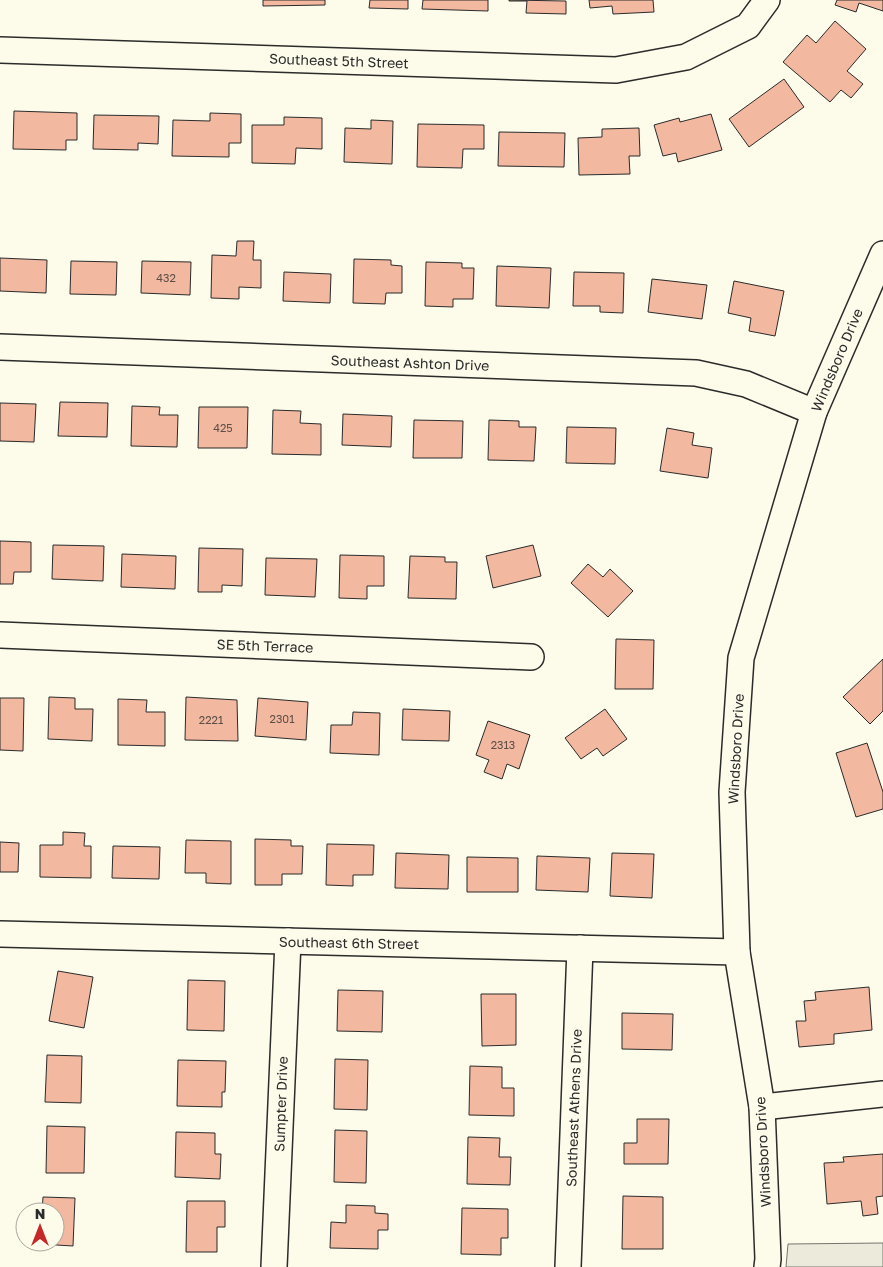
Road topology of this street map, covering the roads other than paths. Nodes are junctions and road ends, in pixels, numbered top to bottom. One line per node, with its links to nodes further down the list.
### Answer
1 (768, 0): 2 (street, Southeast 5th Street)
2 (0, 50)
3 (883, 254): 5 (street, Windsboro Drive)
4 (0, 347): 5 (street, Southeast Ashton Drive)
5 (814, 412): 11 (street, Windsboro Drive)
6 (0, 635): 7 (street, SE 5th Terrace)
7 (531, 657)
8 (0, 934): 9 (street, Southeast 6th Street)
9 (288, 941): 10 (street, Southeast 6th Street); 14 (street, Sumpter Drive)
10 (580, 948): 11 (street, Southeast 6th Street); 15 (street, Southeast Athens Drive)
11 (737, 952): 13 (street, Windsboro Drive)
12 (883, 1094): 13 (street)
13 (762, 1107): 16 (street, Windsboro Drive)
14 (274, 1267)
15 (568, 1267)
16 (767, 1267)

